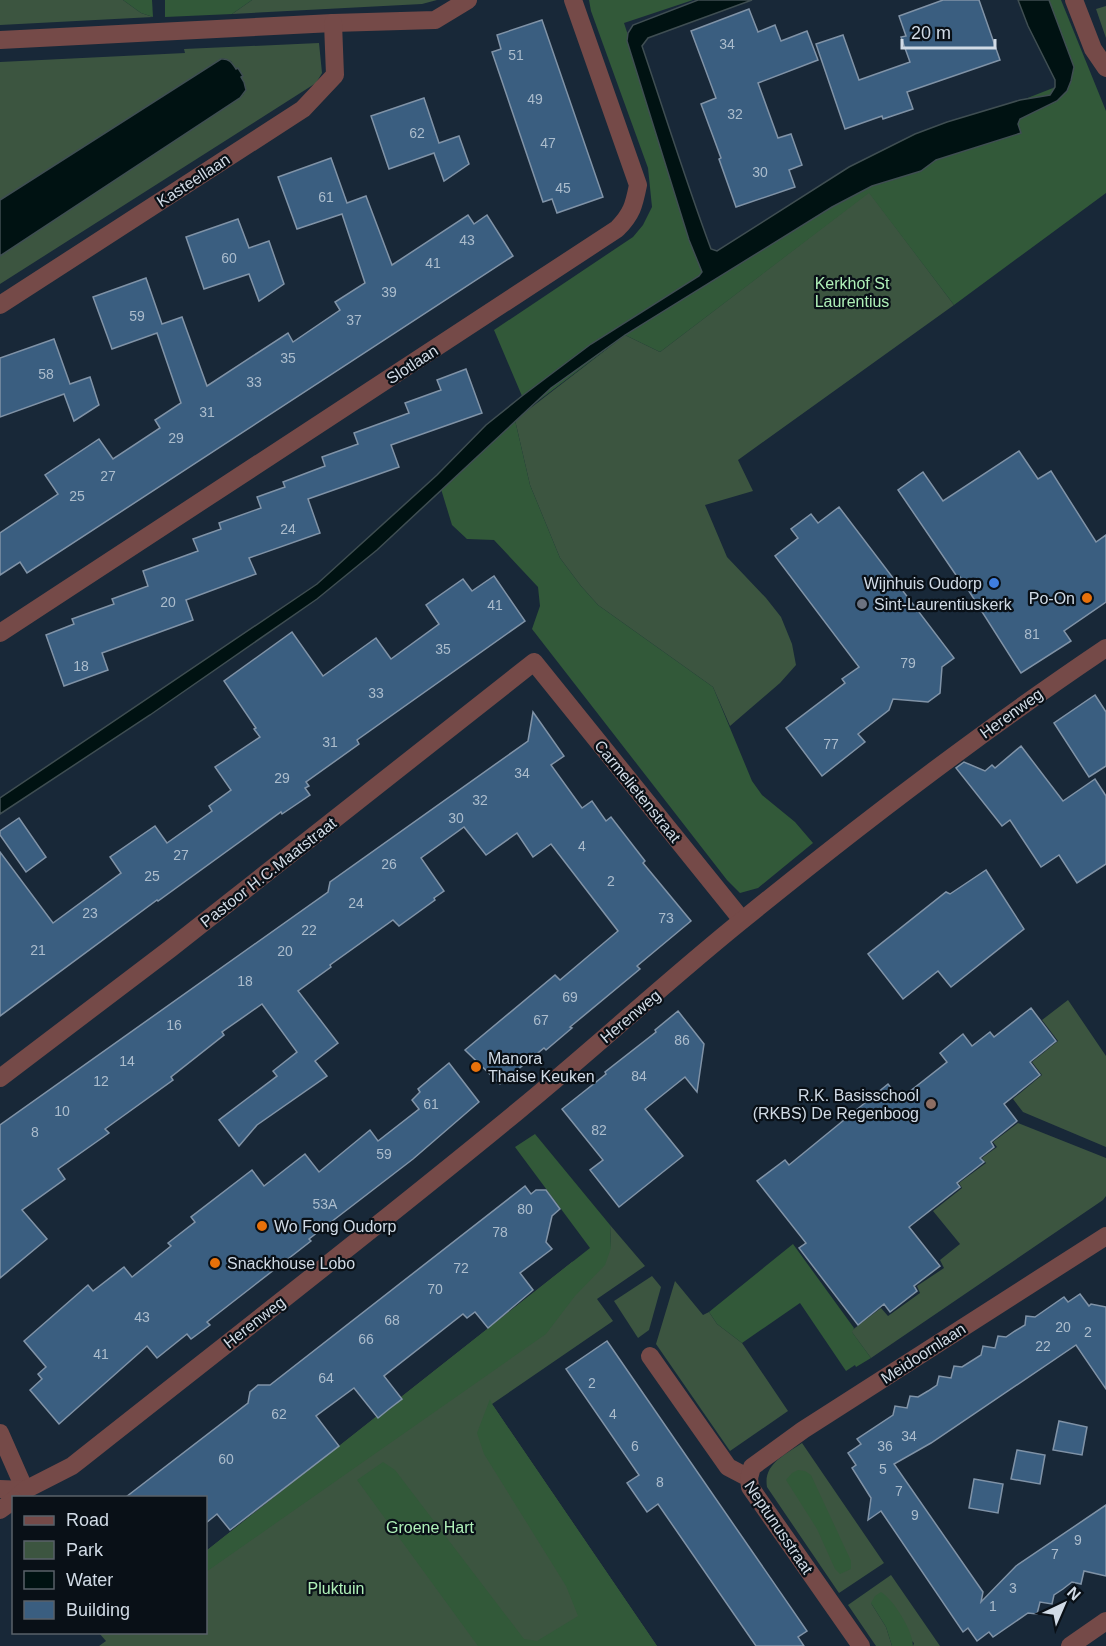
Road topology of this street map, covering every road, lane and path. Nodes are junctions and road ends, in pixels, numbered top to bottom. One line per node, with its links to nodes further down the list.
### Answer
1 (468, 0): 4 (street)
2 (573, 0): 8 (street, Slotlaan)
3 (1074, 0): 6 (street)
4 (333, 23): 5 (street); 7 (street, Kasteellaan)
5 (0, 40)
6 (1106, 68)
7 (0, 305)
8 (0, 633)
9 (1106, 648): 11 (street, Herenweg)
10 (534, 662): 11 (street, Carmelietenstraat); 12 (street, Pastoor H.C.Maatstraat)
11 (742, 920): 18 (street, Herenweg)
12 (0, 1078)
13 (1106, 1236): 16 (street, Meidoornlaan)
14 (650, 1356): 16 (street, Neptunusstraat)
15 (0, 1433): 18 (street)
16 (749, 1478): 22 (street, Neptunusstraat)
17 (0, 1489): 18 (street)
18 (18, 1496)
19 (12, 1501): 20 (street, Herenweg)
20 (0, 1510)
21 (1106, 1621): 23 (street)
22 (861, 1646)
23 (1070, 1646)

